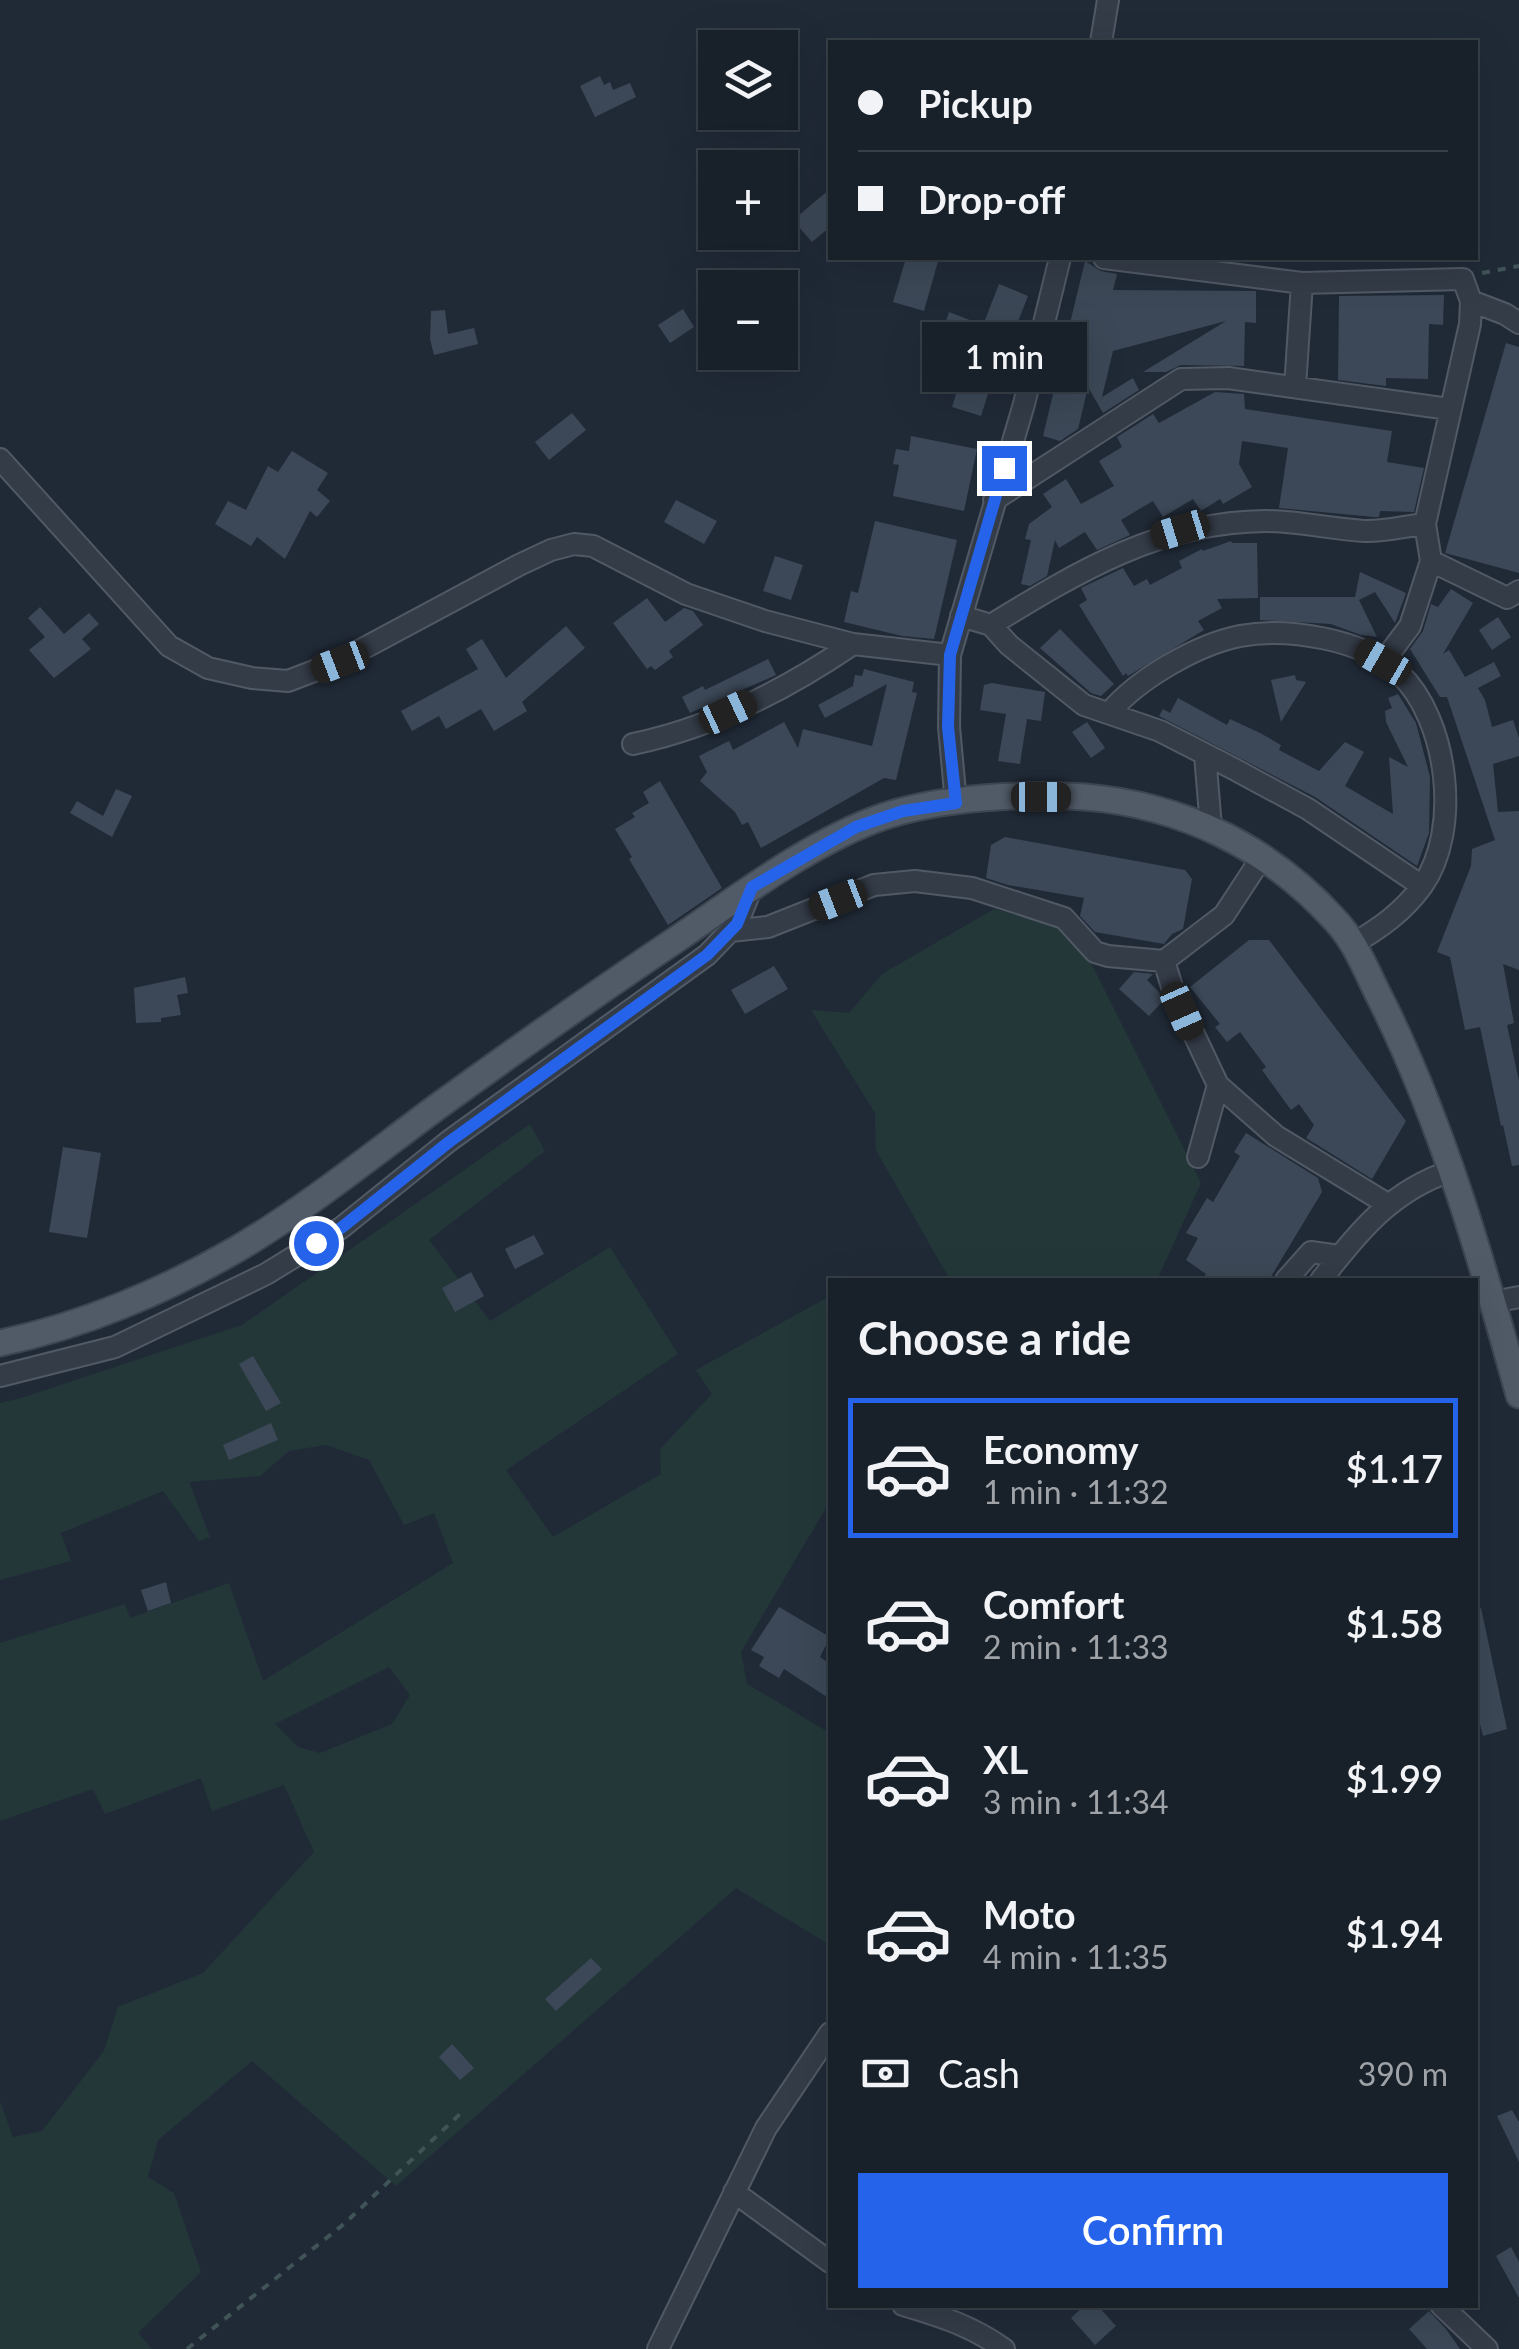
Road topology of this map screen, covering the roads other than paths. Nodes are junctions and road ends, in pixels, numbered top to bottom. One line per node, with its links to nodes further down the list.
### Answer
1 (1108, 0): 2 (street)
2 (1101, 40)
3 (1060, 260): 11 (street)
4 (1119, 260): 5 (street)
5 (1302, 284): 6 (street); 8 (street)
6 (1471, 301): 7 (street); 9 (street)
7 (1519, 323)
8 (1294, 388): 9 (street); 11 (street)
9 (1449, 409): 12 (street)
10 (0, 459): 17 (street)
11 (994, 500): 15 (street)
12 (1425, 524): 13 (street); 16 (street)
13 (1431, 561): 14 (street); 19 (street)
14 (1519, 590)
15 (961, 616): 16 (street); 18 (street)
16 (991, 625): 20 (street)
17 (853, 644): 18 (street); 21 (street)
18 (950, 655): 23 (street)
19 (1383, 662): 20 (street); 26 (street)
20 (1110, 712): 22 (street)
21 (633, 744)
22 (1206, 756): 24 (street); 26 (street)
23 (956, 803): 24 (main road); 27 (main road)
24 (1211, 827): 25 (main road)
25 (1262, 856): 29 (main road); 30 (street)
26 (1422, 886): 29 (street)
27 (752, 887): 28 (street); 40 (main road)
28 (731, 931): 30 (street); 41 (street)
29 (1353, 944): 33 (main road)
30 (1164, 961): 31 (street)
31 (1218, 1085): 32 (street); 34 (street)
32 (1198, 1157)
33 (1451, 1172): 34 (street); 39 (main road)
34 (1389, 1205): 35 (street)
35 (1339, 1256): 36 (street); 37 (street)
36 (1288, 1278)
37 (1322, 1278)
38 (1519, 1298): 39 (street)
39 (1493, 1302): 42 (main road)
40 (0, 1343)
41 (0, 1376)
42 (1519, 1395)
43 (828, 2035): 44 (street)
44 (734, 2192): 45 (street); 48 (street)
45 (828, 2261)
46 (914, 2308): 49 (street)
47 (1443, 2308): 50 (street)
48 (658, 2349)
49 (1004, 2349)
50 (1487, 2349)

